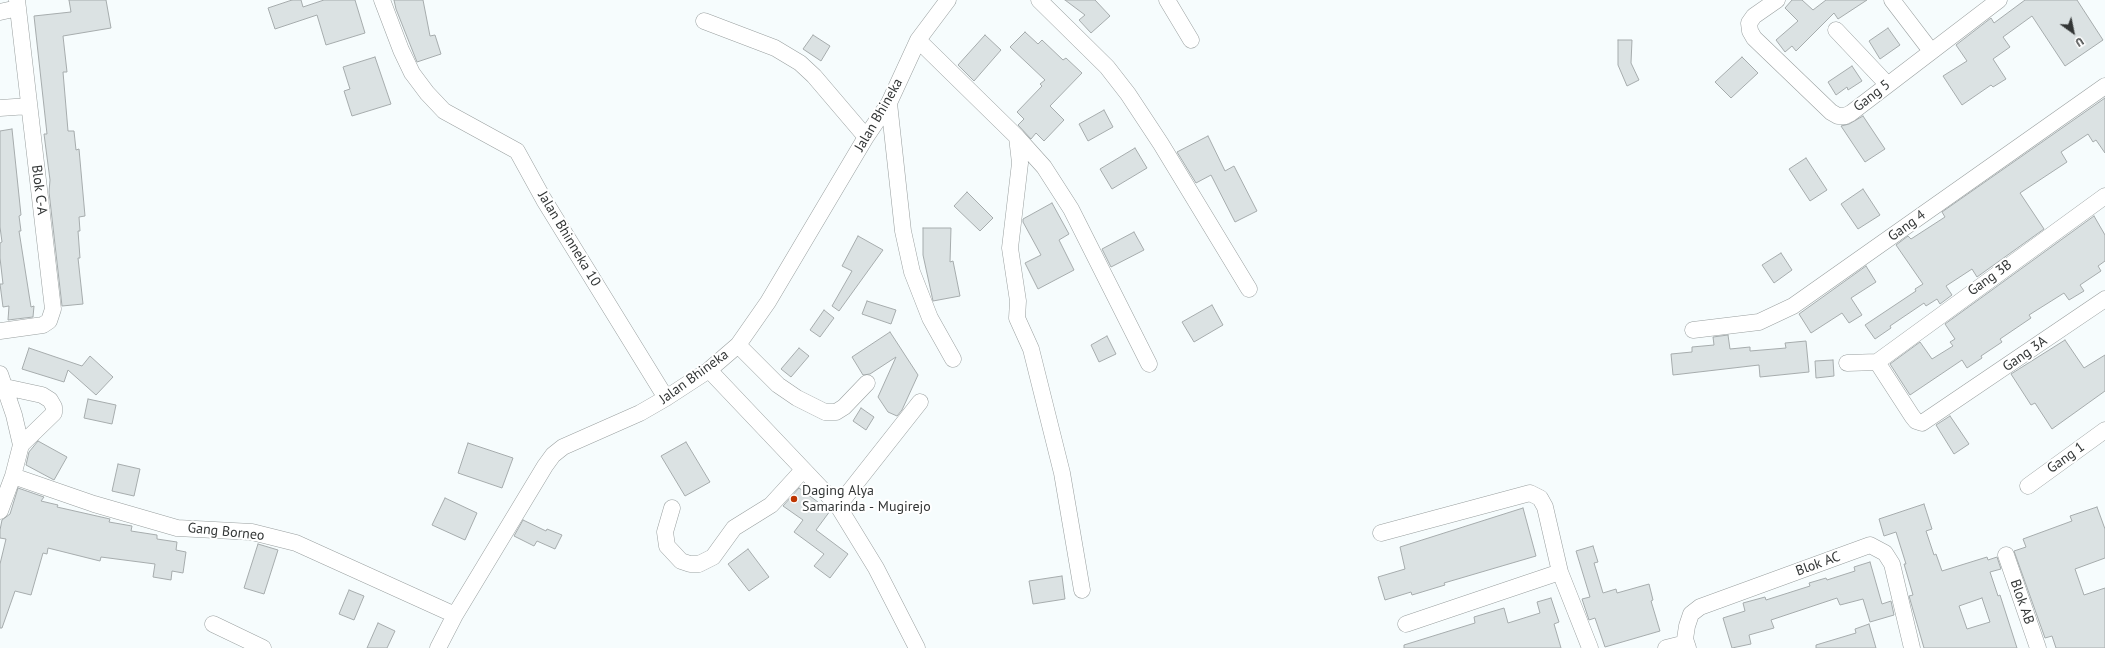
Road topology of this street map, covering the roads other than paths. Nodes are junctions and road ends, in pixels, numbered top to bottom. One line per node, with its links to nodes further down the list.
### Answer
1 (382, 0): 35 (street, Jalan Bhinneka 10)
2 (948, 0): 12 (street, Jalan Bhineka)
3 (1039, 0): 23 (street)
4 (1167, 0): 13 (street)
5 (1777, 0): 15 (street, Gang 5)
6 (1892, 0): 14 (street)
7 (1999, 0): 14 (street, Gang 5)
8 (17, 4): 9 (street); 18 (street, Blok C-A)
9 (0, 12)
10 (704, 21): 20 (street)
11 (1836, 30): 15 (street)
12 (918, 40): 17 (street, Jalan Bhineka); 21 (street)
13 (1191, 40)
14 (1931, 51): 15 (street, Gang 5)
15 (1887, 84)
16 (2105, 86): 25 (street, Gang 4)
17 (889, 103): 20 (street, Jalan Bhineka); 28 (street)
18 (29, 106): 19 (street); 26 (street, Blok C-A)
19 (0, 108)
20 (866, 137): 27 (street, Jalan Bhineka)
21 (1017, 137): 31 (street); 48 (street)
22 (2105, 196): 29 (street, Gang 3B)
23 (1248, 289)
24 (2105, 299): 29 (street, Gang 3A)
25 (1693, 330)
26 (0, 331)
27 (738, 345): 32 (street, Jalan Bhineka); 34 (street)
28 (953, 360)
29 (1877, 362): 30 (street)
30 (1847, 363)
31 (1150, 364)
32 (709, 370): 35 (street, Jalan Bhineka); 39 (street)
33 (3, 381): 38 (street); 38 (street)
34 (867, 383)
35 (666, 398): 49 (street, Jalan Bhineka)
36 (920, 402): 42 (street)
37 (2105, 430): 41 (street, Gang 1)
38 (21, 445): 40 (street)
39 (803, 470): 42 (street); 43 (street)
40 (13, 476): 44 (street); 49 (street, Gang Borneo)
41 (2028, 486)
42 (838, 506): 55 (street)
43 (672, 508)
44 (0, 511)
45 (1381, 533): 47 (street)
46 (2006, 555): 59 (street, Blok AB)
47 (1560, 572): 51 (street); 56 (street)
48 (1082, 590)
49 (455, 615): 54 (street, Jalan Bhineka)
50 (213, 624): 53 (street)
51 (1406, 624)
52 (1687, 645): 57 (street); 58 (street, Blok AC)
53 (263, 648)
54 (438, 648)
55 (917, 648)
56 (1590, 648)
57 (1666, 648)
58 (1912, 648)
59 (2038, 648)

